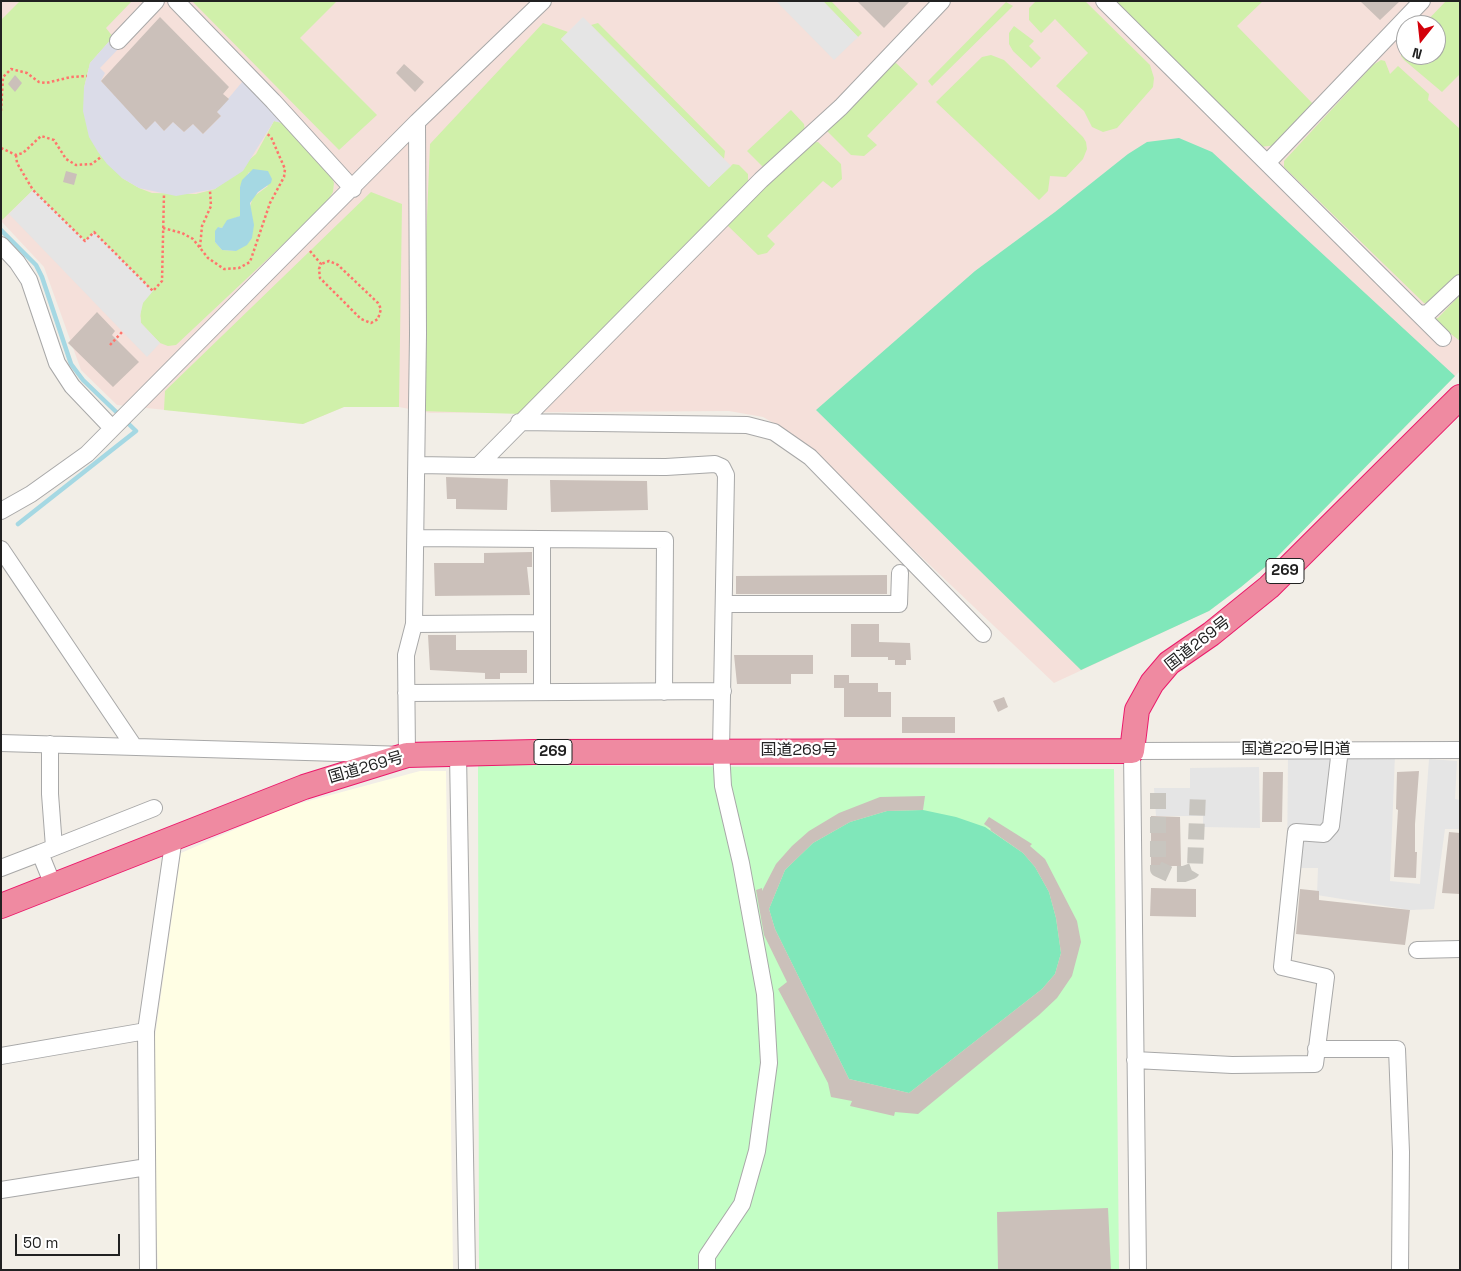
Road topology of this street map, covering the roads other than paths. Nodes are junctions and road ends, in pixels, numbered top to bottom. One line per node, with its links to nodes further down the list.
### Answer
1 (156, 1): 7 (street)
2 (176, 1): 10 (street)
3 (542, 1): 8 (street)
4 (942, 1): 17 (street)
5 (1104, 1): 9 (street)
6 (1422, 1): 9 (street)
7 (118, 41)
8 (418, 122): 10 (street); 18 (street)
9 (1267, 163): 13 (street)
10 (353, 190): 16 (street)
11 (1, 245): 16 (street)
12 (1460, 283): 13 (street)
13 (1419, 314): 14 (street)
14 (1443, 338)
15 (1460, 397): 39 (highway, 国道269号 / 269)
16 (119, 421): 20 (street)
17 (519, 422): 19 (street); 28 (street)
18 (417, 465): 19 (street); 21 (street)
19 (478, 466): 25 (street)
20 (1, 511)
21 (416, 538): 22 (street); 27 (street)
22 (542, 540): 26 (street); 31 (street)
23 (1, 550): 35 (street)
24 (900, 573): 25 (street)
25 (725, 604): 29 (street)
26 (542, 623): 27 (street); 30 (street)
27 (414, 624): 32 (street)
28 (983, 634)
29 (723, 691): 31 (street); 38 (street)
30 (542, 692): 31 (street); 32 (street)
31 (664, 692)
32 (406, 693): 41 (street)
33 (1, 743): 34 (street)
34 (50, 744): 35 (street); 44 (street)
35 (133, 746): 41 (street)
36 (1340, 749): 37 (street, 国道220号旧道); 39 (street, 国道220号旧道); 51 (street)
37 (1460, 750)
38 (721, 751): 39 (highway, 国道269号 / 269); 40 (highway, 国道269号 / 269); 58 (street)
39 (1132, 751): 53 (street)
40 (458, 754): 41 (highway, 国道269号 / 269); 57 (street)
41 (407, 755): 43 (highway, 国道269号 / 269)
42 (154, 808): 44 (street)
43 (174, 838): 46 (highway, 国道269号 / 269); 50 (street)
44 (47, 850): 45 (street); 46 (street)
45 (1, 868)
46 (53, 885): 47 (highway, 国道269号 / 269)
47 (1, 906)
48 (1460, 949): 49 (street)
49 (1417, 950)
50 (146, 1031): 52 (street); 54 (street)
51 (1316, 1050): 53 (street); 60 (street)
52 (1, 1056)
53 (1135, 1060): 59 (street)
54 (147, 1167): 55 (street); 56 (street)
55 (1, 1190)
56 (148, 1270)
57 (467, 1270)
58 (707, 1270)
59 (1138, 1270)
60 (1400, 1270)

